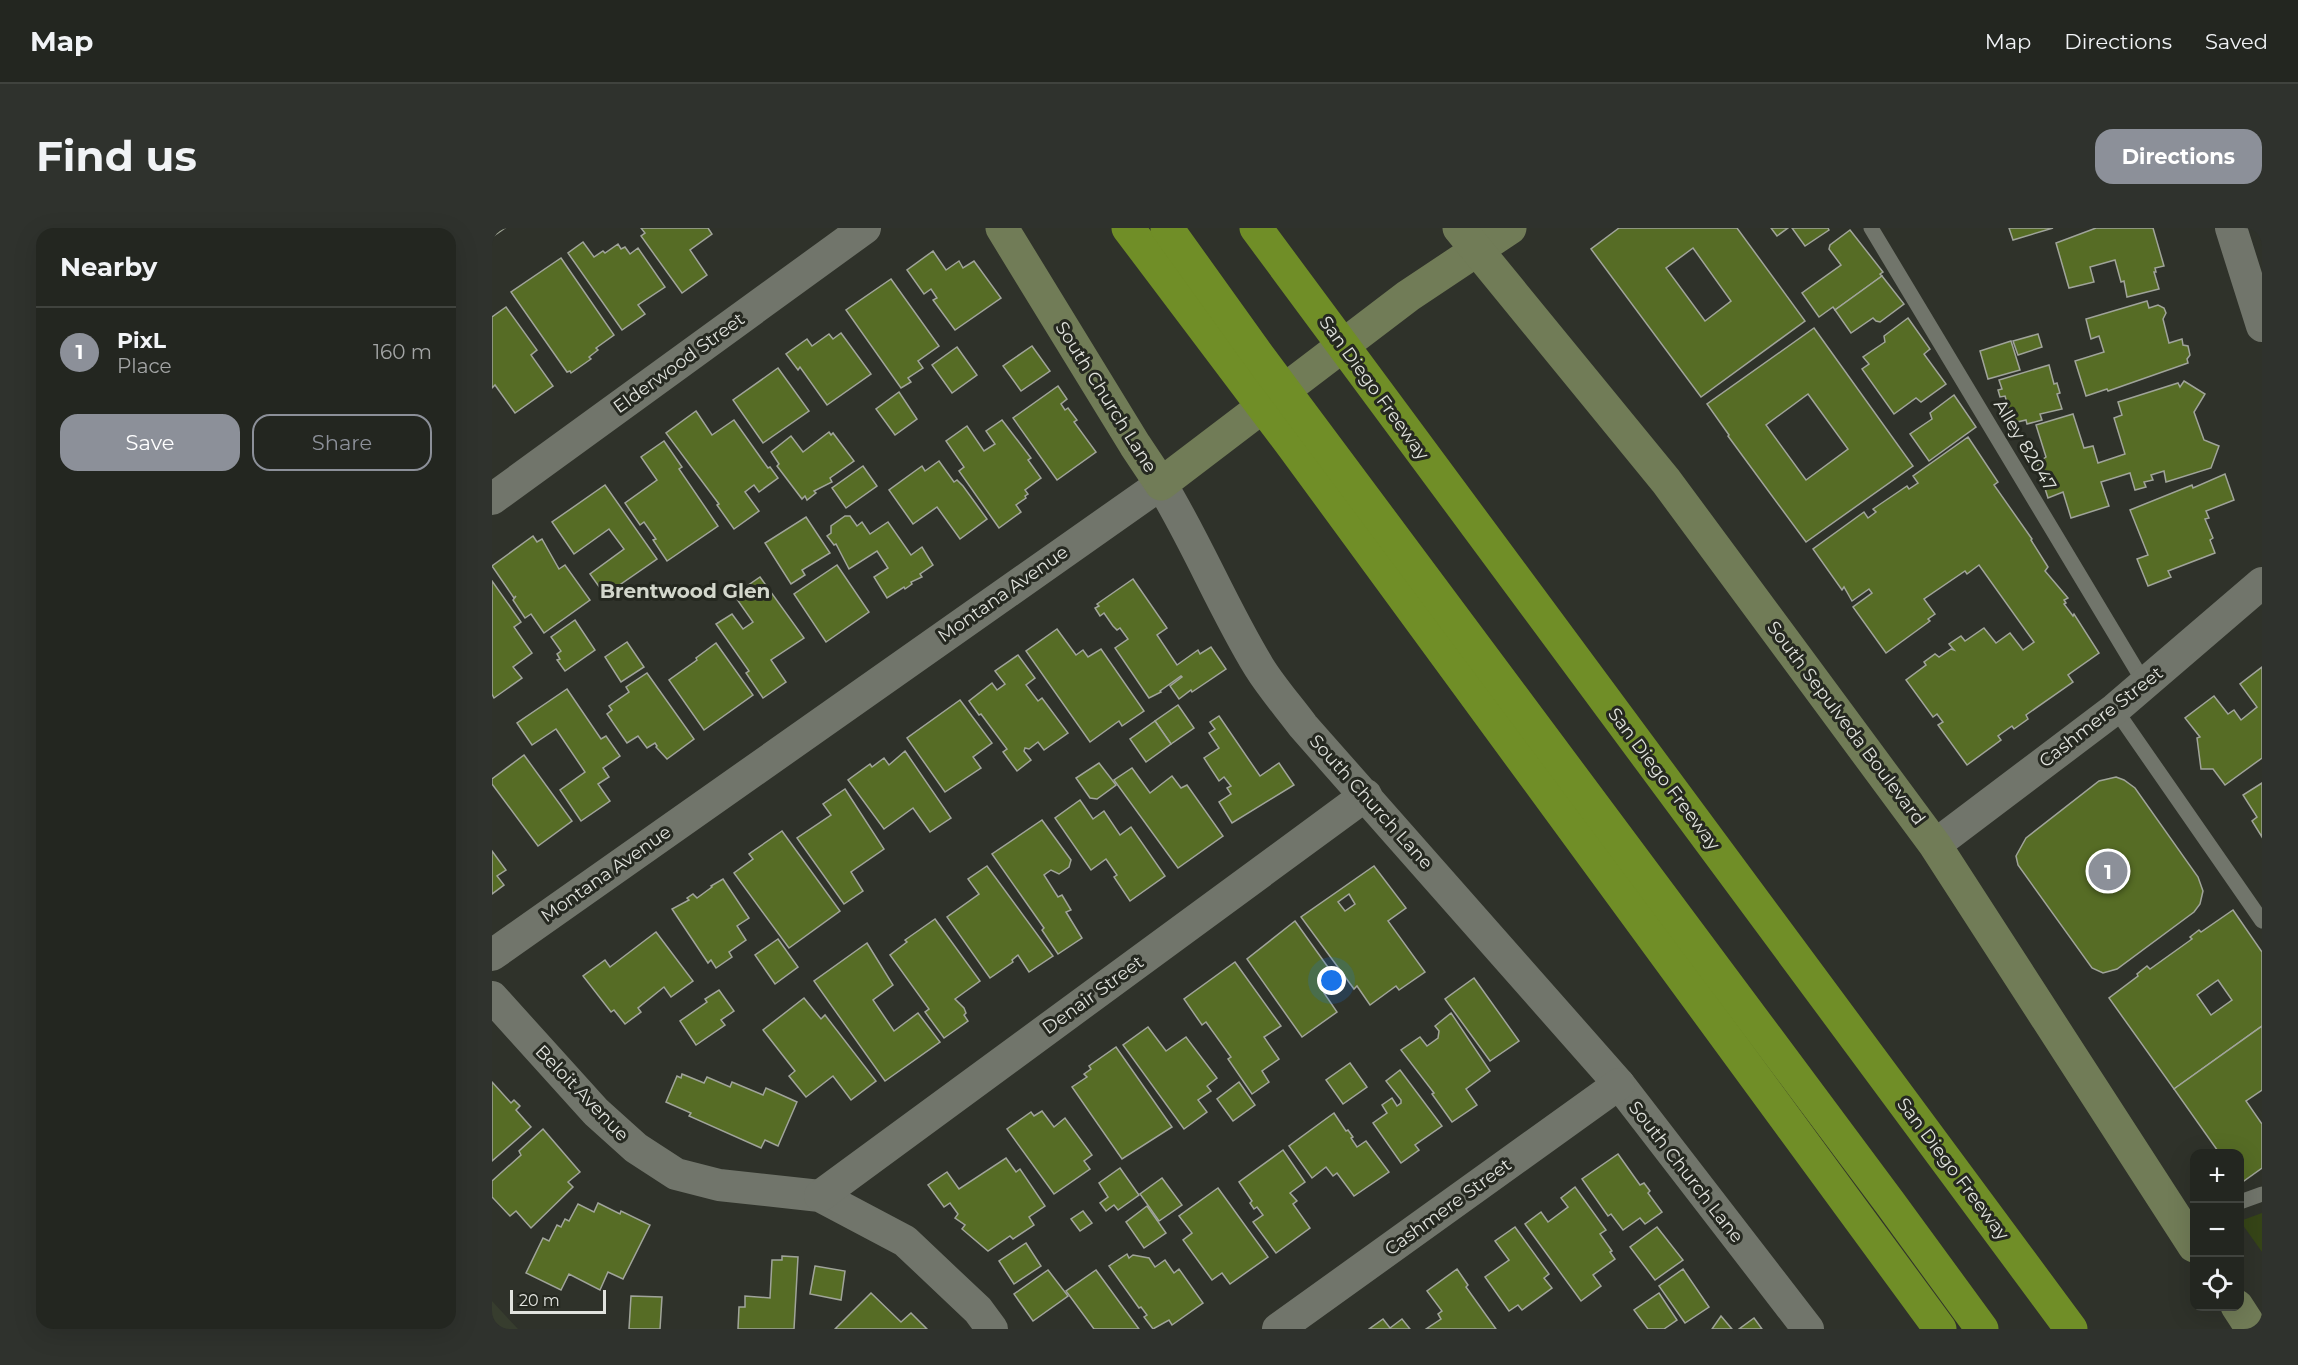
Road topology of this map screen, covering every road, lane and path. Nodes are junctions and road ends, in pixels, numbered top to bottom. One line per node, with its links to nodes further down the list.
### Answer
1 (865, 228): 14 (street, Elderwood Street)
2 (1002, 228): 13 (main road, South Church Lane)
3 (1128, 228): 11 (highway)
4 (1167, 228): 11 (highway)
5 (1256, 228): 34 (highway, San Diego Freeway)
6 (1510, 228): 9 (main road, Montana Avenue)
7 (1871, 228): 16 (lane, Alley 82047)
8 (2231, 228): 10 (street)
9 (1468, 239): 13 (main road, Montana Avenue); 19 (main road, South Sepulveda Boulevard)
10 (2262, 326)
11 (1246, 363): 12 (highway)
12 (1305, 440): 32 (highway); 33 (highway)
13 (1161, 484): 18 (street, South Church Lane); 21 (street, Montana Avenue)
14 (492, 499)
15 (2261, 585): 16 (street, Cashmere Street)
16 (2145, 684): 17 (street, Cashmere Street)
17 (2115, 709): 19 (street, Cashmere Street); 20 (lane)
18 (1366, 795): 23 (street, South Church Lane); 25 (street, Denair Street)
19 (1935, 844): 27 (main road, South Sepulveda Boulevard)
20 (2262, 921)
21 (492, 955)
22 (492, 998): 25 (street, Beloit Avenue)
23 (1619, 1084): 30 (street, Cashmere Street); 31 (street, South Church Lane)
24 (2262, 1194): 26 (lane)
25 (820, 1196): 29 (street, Beloit Avenue)
26 (2244, 1201)
27 (2190, 1231)
28 (2240, 1311): 35 (main road)
29 (992, 1329)
30 (1278, 1329)
31 (1808, 1329)
32 (1940, 1329)
33 (1982, 1329)
34 (2071, 1329)
35 (2252, 1329)

